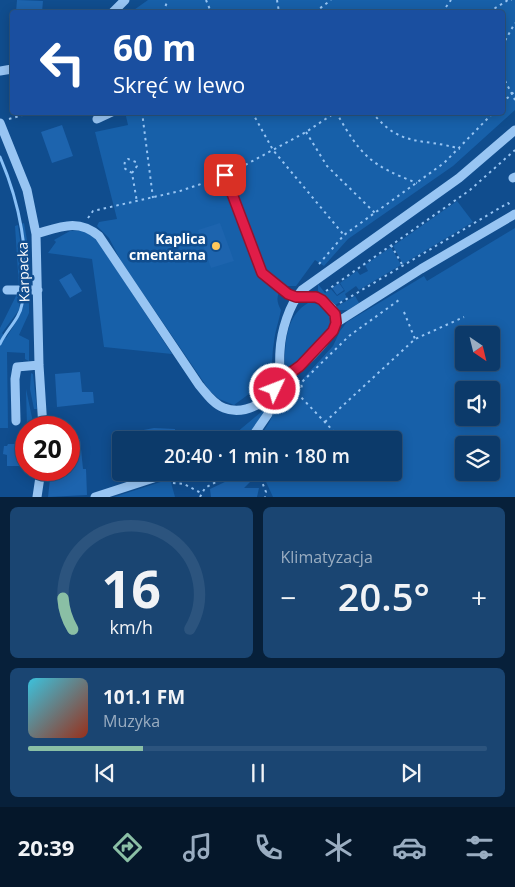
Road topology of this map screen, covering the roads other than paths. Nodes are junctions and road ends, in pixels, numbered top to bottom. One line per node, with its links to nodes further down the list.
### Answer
1 (125, 0): 2 (street)
2 (115, 10)
3 (106, 115): 4 (street)
4 (97, 119)
5 (3, 121): 9 (street, Karpacka)
6 (515, 130): 12 (street)
7 (225, 175): 12 (street)
8 (515, 214): 13 (street)
9 (36, 234): 11 (street, Karpacka); 16 (street)
10 (7, 290): 11 (street)
11 (38, 290): 14 (street, Karpacka)
12 (296, 297): 13 (street); 15 (street)
13 (336, 323): 15 (street)
14 (39, 365): 17 (street); 18 (street, Karpacka)
15 (279, 381): 16 (street)
16 (269, 399): 19 (street)
17 (16, 416)
18 (42, 416)
19 (256, 431)
20 (39, 481): 22 (street)
21 (144, 481): 23 (street)
22 (37, 497)
23 (95, 497)

